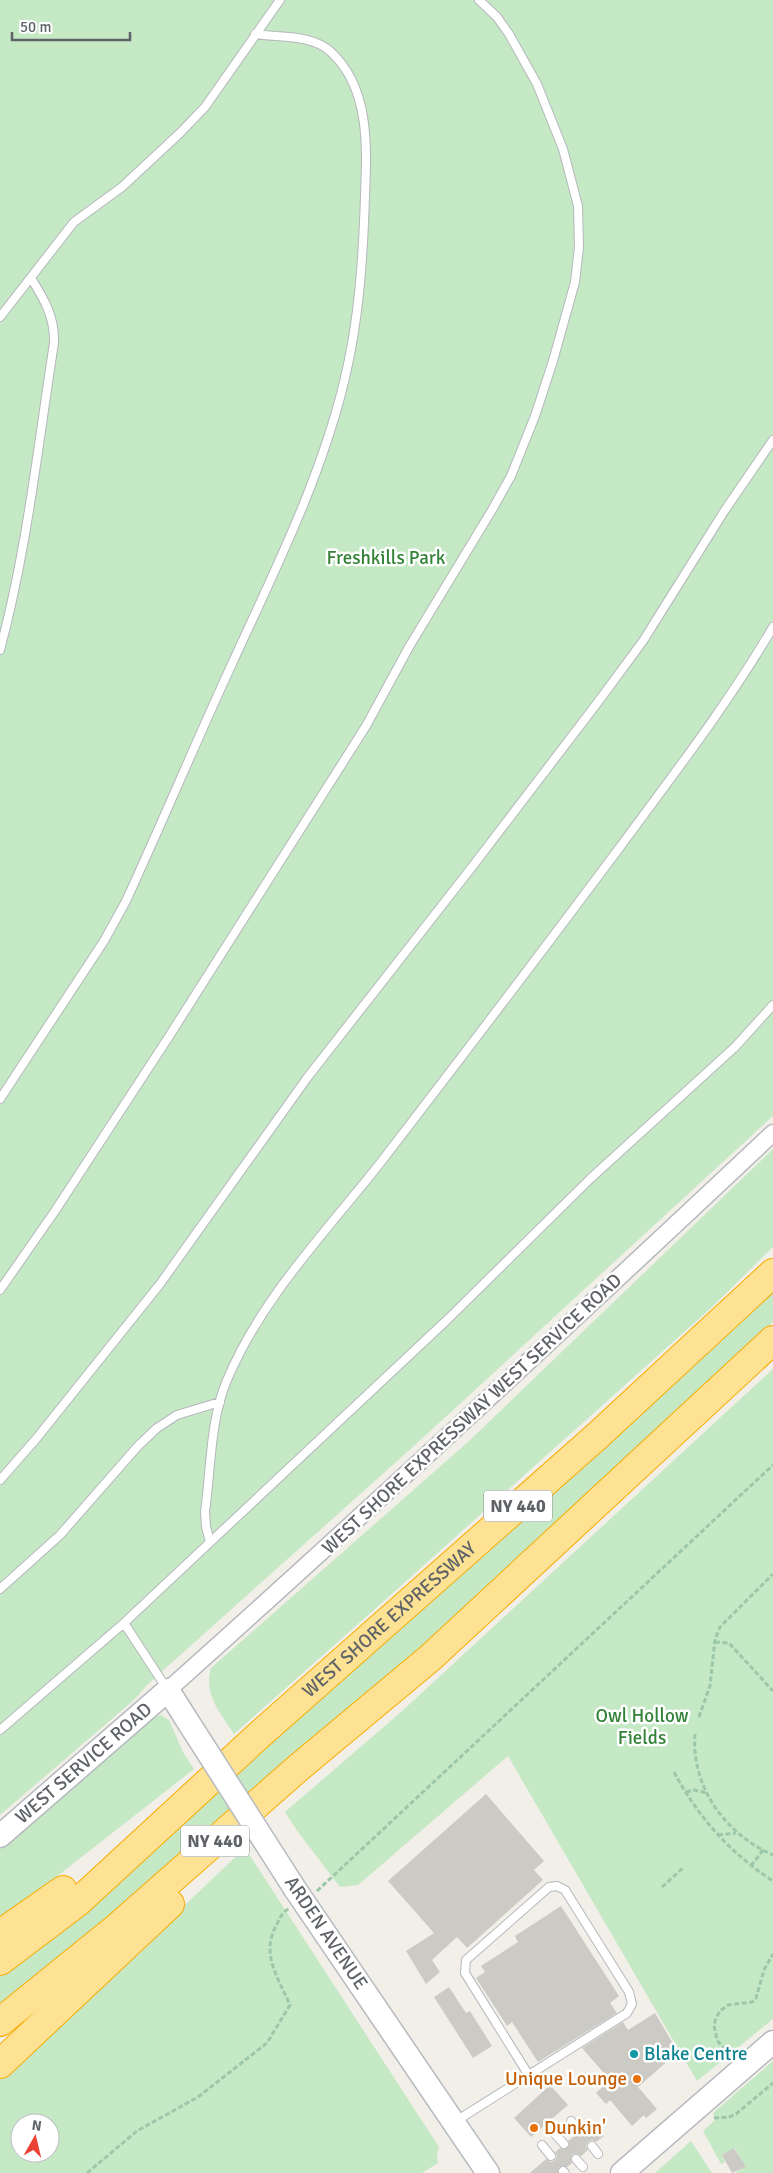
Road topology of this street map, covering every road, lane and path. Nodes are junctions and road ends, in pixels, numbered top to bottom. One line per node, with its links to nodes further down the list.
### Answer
1 (280, 0): 3 (lane)
2 (479, 0): 13 (lane)
3 (255, 34): 4 (lane); 10 (lane)
4 (31, 278): 5 (lane); 8 (lane)
5 (0, 318)
6 (773, 440): 17 (lane)
7 (773, 627): 15 (lane)
8 (0, 650)
9 (773, 1005): 18 (lane)
10 (0, 1099)
11 (773, 1133): 24 (street, WEST SHORE EXPRESSWAY WEST SERVICE ROAD)
12 (773, 1273): 29 (highway, WEST SHORE EXPRESSWAY / NY 440)
13 (0, 1290)
14 (773, 1340): 23 (highway, NY 440)
15 (220, 1402): 18 (lane); 20 (lane)
16 (773, 1465): 42 (path)
17 (0, 1480)
18 (210, 1542): 21 (lane)
19 (773, 1574): 22 (path)
20 (0, 1589)
21 (124, 1623): 24 (lane); 27 (lane)
22 (715, 1642): 25 (path); 26 (path)
23 (430, 1658): 46 (highway, NY 440); 49 (highway)
24 (168, 1690): 35 (street, WEST SERVICE ROAD); 42 (street, ARDEN AVENUE, bridge)
25 (773, 1691)
26 (699, 1717)
27 (0, 1730)
28 (696, 1734): 32 (path)
29 (258, 1736): 43 (highway); 45 (highway, WEST SHORE EXPRESSWAY / NY 440)
30 (674, 1772): 31 (path)
31 (686, 1792): 32 (path); 34 (path)
32 (707, 1793): 33 (path)
33 (736, 1833): 34 (path); 36 (path)
34 (718, 1835): 38 (path)
35 (0, 1836)
36 (763, 1850): 37 (path); 38 (path)
37 (773, 1855)
38 (751, 1866): 40 (path)
39 (683, 1868): 41 (path)
40 (773, 1881)
41 (662, 1887)
42 (300, 1896): 54 (street, ARDEN AVENUE); 64 (path)
43 (0, 1934)
44 (773, 1954): 48 (path)
45 (0, 1961)
46 (0, 2022)
47 (773, 2042): 66 (street)
48 (732, 2058)
49 (0, 2064)
50 (528, 2074): 50 (lane); 54 (lane)
51 (773, 2083): 52 (path)
52 (713, 2118)
53 (571, 2121): 55 (lane)
54 (454, 2122): 65 (street, ARDEN AVENUE)
55 (580, 2131)
56 (555, 2134): 57 (lane)
57 (564, 2144)
58 (542, 2145): 61 (lane)
59 (592, 2146): 60 (lane)
60 (598, 2154)
61 (550, 2156)
62 (576, 2159): 63 (lane)
63 (583, 2167)
64 (87, 2173)
65 (488, 2173)
66 (622, 2173)

